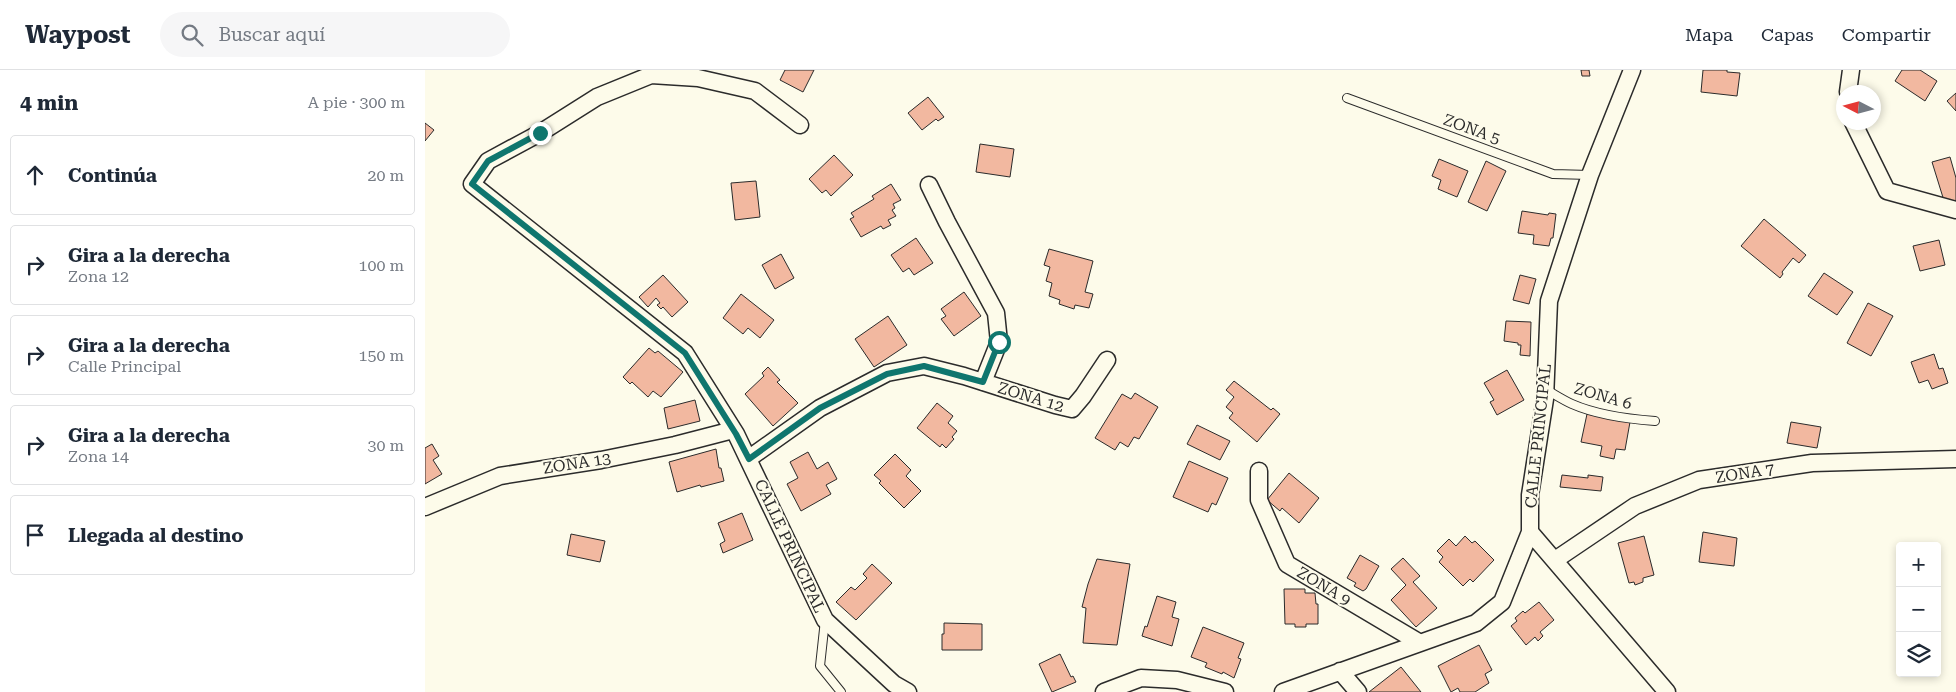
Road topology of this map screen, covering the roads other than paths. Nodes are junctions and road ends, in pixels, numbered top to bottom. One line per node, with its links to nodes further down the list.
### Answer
1 (1632, 70): 7 (street, CALLE PRINCIPAL)
2 (1851, 70): 3 (street)
3 (1850, 85)
4 (1347, 98): 7 (lane, ZONA 5)
5 (800, 125): 14 (street, CALLE PRINCIPAL)
6 (1857, 130): 9 (street)
7 (1590, 175): 12 (street, CALLE PRINCIPAL)
8 (929, 185): 11 (street)
9 (1956, 210)
10 (1107, 360): 11 (street, ZONA 12)
11 (983, 382): 16 (street, ZONA 12)
12 (1545, 389): 13 (lane, ZONA 6); 19 (street, CALLE PRINCIPAL)
13 (1655, 421)
14 (733, 430): 16 (street, CALLE PRINCIPAL); 18 (street, ZONA 13)
15 (1956, 458): 20 (street, ZONA 7)
16 (749, 459): 21 (street, CALLE PRINCIPAL)
17 (1259, 472): 22 (street, ZONA 9)
18 (425, 507)
19 (1530, 532): 20 (street); 22 (street, CALLE PRINCIPAL)
20 (1555, 560): 31 (street)
21 (825, 620): 25 (lane); 26 (street, CALLE PRINCIPAL)
22 (1420, 643): 23 (street, CALLE PRINCIPAL)
23 (1340, 671): 29 (street, CALLE PRINCIPAL); 30 (street)
24 (1175, 686): 27 (street); 28 (street)
25 (841, 692)
26 (908, 692)
27 (1104, 692)
28 (1225, 692)
29 (1283, 692)
30 (1358, 692)
31 (1667, 692)

